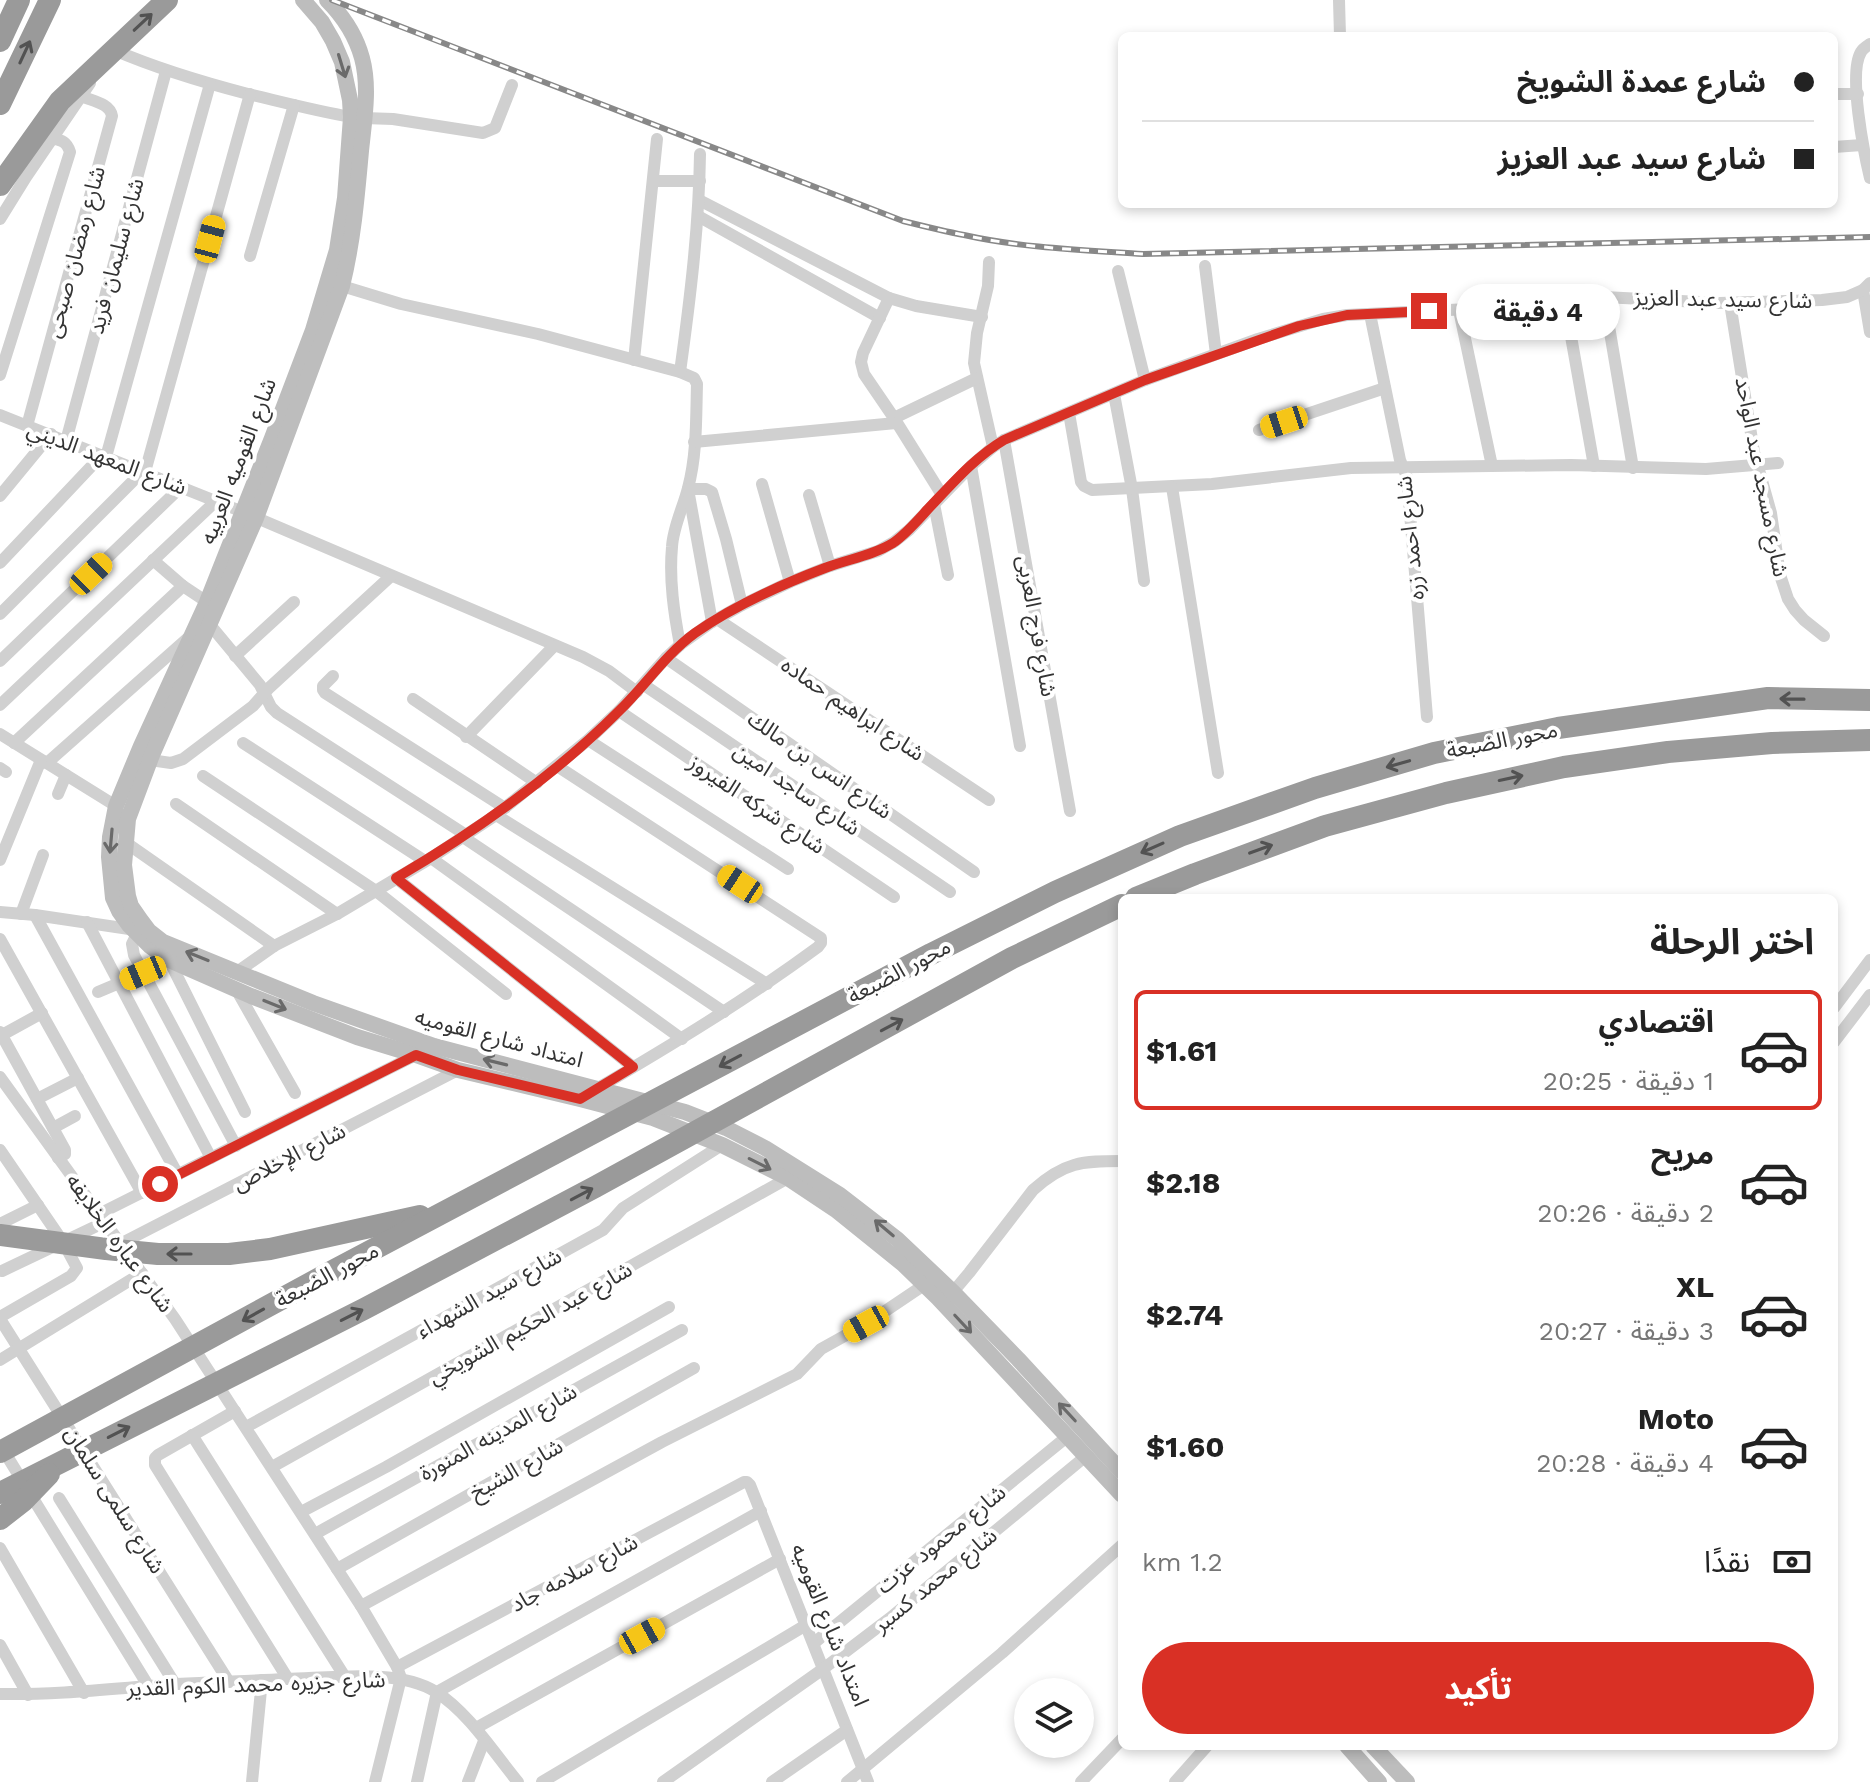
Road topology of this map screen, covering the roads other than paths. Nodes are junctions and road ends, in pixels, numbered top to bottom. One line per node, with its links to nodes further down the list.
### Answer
1 (19, 0): 8 (highway)
2 (50, 0): 18 (highway, one-way to 2)
3 (167, 0): 10 (highway, one-way to 3)
4 (303, 0): 21 (street, شارع القوميه العربيه, one-way to 21)
5 (327, 0): 21 (street, شارع القوميه العربيه)
6 (1339, 0): 7 (street)
7 (1340, 32)
8 (0, 41)
9 (1870, 44): 16 (street)
10 (114, 50): 11 (street); 17 (street); 30 (highway)
11 (166, 71): 12 (street); 63 (street, شارع سليمان فريد)
12 (210, 84): 14 (street); 66 (street)
13 (512, 85): 21 (street)
14 (250, 94): 19 (street); 74 (street)
15 (1838, 94): 16 (street)
16 (1858, 94): 20 (street)
17 (81, 96): 22 (street); 60 (street, شارع رمضان صبحى)
18 (0, 104)
19 (294, 105): 21 (street); 34 (street)
20 (1865, 115): 24 (street)
21 (357, 118): 38 (street, شارع القوميه العربيه); 84 (street, شارع القوميه العربيه)
22 (51, 138): 33 (street); 52 (street)
23 (657, 139): 28 (street)
24 (1862, 145): 25 (street); 27 (street)
25 (1838, 147)
26 (700, 154): 29 (street)
27 (1870, 178)
28 (653, 181): 29 (street); 50 (street)
29 (700, 181): 31 (street)
30 (0, 185)
31 (699, 200): 32 (street); 42 (street)
32 (698, 216): 47 (street); 51 (street)
33 (0, 219)
34 (250, 256)
35 (989, 262): 46 (street, شارع فرج العربى)
36 (1205, 266): 49 (street)
37 (1118, 271): 54 (street)
38 (342, 286): 50 (street); 84 (street, شارع القوميه العربيه)
39 (1866, 286): 43 (street, شارع سيد عبد العزيز); 48 (street)
40 (1564, 297): 41 (street, شارع سيد عبد العزيز); 44 (street, شارع سيد عبد العزيز); 71 (street)
41 (1604, 297): 43 (street, شارع سيد عبد العزيز); 73 (street)
42 (889, 298): 46 (street); 47 (street)
43 (1730, 303): 68 (street, شارع مسجد عبد الواحد)
44 (1459, 310): 45 (street, شارع سيد عبد العزيز); 70 (street)
45 (1370, 314): 49 (street, شارع سيد عبد العزيز); 55 (street, شارع احمد زره)
46 (982, 317): 53 (street, شارع فرج العربى)
47 (880, 318): 59 (street)
48 (1870, 332)
49 (1216, 354): 54 (street, شارع سيد عبد العزيز)
50 (634, 360): 51 (street)
51 (680, 372): 64 (street)
52 (0, 375)
53 (977, 378): 59 (street); 65 (street, شارع فرج العربى)
54 (1145, 380): 56 (street, شارع سيد عبد العزيز)
55 (1385, 388): 61 (street); 72 (street, شارع احمد زره)
56 (1114, 394): 57 (street, شارع سيد عبد العزيز); 79 (street)
57 (1069, 413): 65 (street, شارع سيد عبد العزيز); 79 (street)
58 (0, 415): 60 (street, شارع المعهد الديني)
59 (895, 420): 64 (street); 82 (street)
60 (27, 426): 62 (street, شارع المعهد الديني)
61 (1259, 430)
62 (51, 434): 63 (street, شارع المعهد الديني); 81 (street)
63 (66, 441): 66 (street, شارع المعهد الديني)
64 (694, 442): 78 (street)
65 (998, 444): 69 (street, شارع سيد عبد العزيز); 131 (street, شارع فرج العربى)
66 (104, 456): 74 (street, شارع المعهد الديني); 86 (street)
67 (1778, 463): 68 (street)
68 (1757, 465): 73 (street); 99 (street, شارع مسجد عبد الواحد)
69 (971, 466): 82 (street, شارع سيد عبد العزيز); 119 (street)
70 (1492, 466): 71 (street); 72 (street)
71 (1594, 466): 73 (street)
72 (1404, 468): 77 (street); 112 (street, شارع احمد زره)
73 (1633, 468)
74 (144, 472): 76 (street, شارع المعهد الديني); 95 (street)
75 (762, 484): 91 (street)
76 (181, 487): 83 (street, شارع المعهد الديني); 104 (street)
77 (1172, 487): 79 (street); 123 (street)
78 (688, 489): 94 (street); 97 (street); 100 (street)
79 (1132, 489): 90 (street)
80 (809, 495): 87 (street)
81 (0, 496)
82 (938, 500): 87 (street, شارع سيد عبد العزيز); 88 (street)
83 (216, 501): 84 (street, شارع المعهد الديني); 85 (street)
84 (249, 515): 89 (street, شارع المعهد الديني); 96 (street, شارع القوميه العربيه); 96 (street, شارع القوميه العربيه)
85 (153, 560): 92 (street); 110 (street)
86 (0, 563)
87 (830, 566): 91 (street, شارع سيد عبد العزيز)
88 (948, 575)
89 (391, 576): 101 (street, شارع المعهد الديني); 107 (street)
90 (1144, 581)
91 (790, 582): 94 (street, شارع سيد عبد العزيز)
92 (183, 586): 96 (street); 117 (street)
93 (294, 602): 102 (street)
94 (742, 605): 97 (street, شارع سيد عبد العزيز)
95 (0, 614)
96 (206, 614): 98 (street, شارع القوميه العربيه); 102 (street); 120 (street, شارع القوميه العربيه)
97 (715, 620): 100 (street, شارع سيد عبد العزيز); 128 (street, شارع ابراهيم حماده)
98 (192, 634): 121 (street); 130 (street, شارع القوميه العربيه)
99 (1824, 636)
100 (680, 645): 103 (street, شارع سيد عبد العزيز)
101 (554, 646): 106 (street, شارع المعهد الديني); 114 (street)
102 (235, 656): 107 (street)
103 (666, 658): 106 (street, شارع سيد عبد العزيز); 139 (street, شارع انس بن مالك)
104 (0, 661)
105 (333, 676): 132 (street)
106 (641, 688): 111 (street, شارع سيد عبد العزيز); 142 (street, شارع ساجد امين)
107 (264, 692): 120 (street); 133 (street)
108 (413, 699): 114 (street)
109 (1870, 700): 192 (highway, محور الضبعة, one-way to 192)
110 (0, 705)
111 (619, 711): 115 (street, شارع سيد عبد العزيز); 144 (street, شارع شركه الفيروز)
112 (1427, 717)
113 (0, 734): 117 (street)
114 (466, 737): 126 (street)
115 (588, 740): 122 (street, شارع سيد عبد العزيز); 138 (street)
116 (1870, 740): 143 (highway, محور الضبعة, one-way to 116)
117 (14, 743): 121 (street)
118 (243, 743): 137 (street)
119 (1020, 746)
120 (150, 760): 134 (street, شارع القوميه العربيه)
121 (44, 762): 124 (street); 136 (street)
122 (557, 766): 126 (street, شارع سيد عبد العزيز); 159 (street)
123 (1218, 773)
124 (66, 775): 127 (street); 130 (street)
125 (203, 776): 141 (street)
126 (537, 783): 132 (street, شارع سيد عبد العزيز)
127 (58, 794)
128 (989, 800)
129 (176, 804): 148 (street)
130 (116, 806): 151 (street, شارع القوميه العربيه, one-way to 151)
131 (1070, 811)
132 (500, 812): 133 (street, شارع سيد عبد العزيز); 159 (street)
133 (465, 836): 137 (street, شارع سيد عبد العزيز); 164 (street)
134 (125, 842): 151 (street, شارع القوميه العربيه); 153 (street)
135 (43, 855): 147 (street)
136 (0, 860)
137 (428, 860): 140 (street, شارع سيد عبد العزيز); 168 (street)
138 (788, 869)
139 (974, 872)
140 (396, 878): 141 (street, شارع سيد عبد العزيز); 170 (street)
141 (376, 891): 148 (street, شارع سيد عبد العزيز); 161 (street)
142 (950, 892)
143 (1146, 894)
144 (894, 897)
145 (1118, 907): 215 (highway, محور الضبعة, one-way to 145)
146 (0, 912): 147 (street, امتداد شارع القوميه)
147 (21, 914): 149 (street, امتداد شارع القوميه)
148 (337, 914): 153 (street, شارع سيد عبد العزيز)
149 (35, 915): 150 (street, امتداد شارع القوميه); 188 (street)
150 (87, 922): 151 (street, امتداد شارع القوميه); 158 (street)
151 (140, 931): 154 (street, امتداد شارع القوميه); 156 (street); 157 (street, امتداد شارع القوميه, one-way to 151)
152 (0, 939): 165 (street)
153 (274, 946): 157 (street, شارع سيد عبد العزيز)
154 (169, 960): 157 (street, امتداد شارع القوميه); 178 (street)
155 (1870, 960): 163 (street)
156 (143, 973): 158 (street); 182 (street)
157 (237, 981): 169 (street, امتداد شارع القوميه, one-way to 169); 174 (street, امتداد شارع القوميه, one-way to 157); 175 (street)
158 (119, 983): 160 (street); 185 (street)
159 (767, 984): 164 (street)
160 (98, 992)
161 (506, 994)
162 (1870, 995): 167 (street)
163 (1838, 1003)
164 (724, 1012): 168 (street)
165 (42, 1013): 166 (street); 173 (street)
166 (1, 1034): 176 (street)
167 (1838, 1037)
168 (682, 1039): 170 (street)
169 (416, 1055): 171 (street, امتداد شارع القوميه); 182 (street)
170 (633, 1067): 174 (street)
171 (458, 1070): 177 (street, امتداد شارع القوميه); 197 (street, شارع الإخلاص)
172 (0, 1077): 184 (street, شارع عباره الخلايفه)
173 (78, 1078): 176 (street); 190 (street)
174 (598, 1088): 177 (street); 201 (street, امتداد شارع القوميه, one-way to 174)
175 (295, 1093)
176 (37, 1099): 180 (street)
177 (580, 1099): 181 (street, امتداد شارع القوميه)
178 (245, 1112)
179 (75, 1116): 180 (street)
180 (53, 1128): 184 (street)
181 (722, 1145): 189 (street, امتداد شارع القوميه, one-way to 189); 209 (street, شارع سيد الشهداء)
182 (236, 1146): 185 (street)
183 (0, 1150): 187 (street)
184 (58, 1158): 193 (street, شارع عباره الخلايفه)
185 (211, 1158): 188 (street)
186 (1118, 1161): 201 (street)
187 (6, 1170): 191 (street)
188 (178, 1175): 190 (street)
189 (788, 1178): 200 (street, امتداد شارع القوميه); 216 (street, شارع عبد الحكيم الشويخي)
190 (142, 1193): 193 (street)
191 (38, 1205): 194 (street); 196 (street)
192 (448, 1209): 195 (highway, one-way to 195); 213 (highway, محور الضبعة, one-way to 213)
193 (102, 1218): 196 (street); 197 (street, شارع عباره الخلايفه)
194 (0, 1224)
195 (0, 1235)
196 (63, 1242): 198 (street); 203 (street)
197 (120, 1244): 199 (street, شارع عباره الخلايفه)
198 (2, 1271)
199 (142, 1273): 205 (street); 208 (street, شارع عباره الخلايفه)
200 (924, 1285): 211 (street, امتداد شارع القوميه, one-way to 211); 230 (street)
201 (953, 1292): 217 (street, امتداد شارع القوميه, one-way to 201)
202 (669, 1307): 223 (street)
203 (0, 1318): 205 (street, شارع سلمى سلمان)
204 (682, 1330): 225 (street, شارع المدينه المنورة)
205 (19, 1349): 206 (street); 239 (street, شارع سلمى سلمان)
206 (0, 1360)
207 (694, 1368): 229 (street, شارع الشيخ)
208 (235, 1411): 209 (street, شارع عباره الخلايفه); 210 (street)
209 (246, 1427): 216 (street, شارع عباره الخلايفه)
210 (192, 1435): 236 (street); 237 (street)
211 (1068, 1436): 214 (street, امتداد شارع القوميه); 232 (street, شارع محمود عزت)
212 (0, 1445): 241 (street)
213 (0, 1452)
214 (1086, 1456): 219 (street, امتداد شارع القوميه); 234 (street, شارع محمد كسبر)
215 (56, 1464): 220 (highway, محور الضبعة); 224 (highway)
216 (272, 1467): 223 (street, شارع عباره الخلايفه)
217 (1118, 1468)
218 (750, 1485): 222 (street, امتداد شارع القوميه); 235 (street, شارع سلامه جاد)
219 (1118, 1491)
220 (0, 1493)
221 (59, 1498): 240 (street)
222 (761, 1511): 228 (street, امتداد شارع القوميه); 242 (street)
223 (301, 1512): 225 (street, شارع عباره الخلايفه)
224 (0, 1519)
225 (315, 1534): 229 (street, شارع عباره الخلايفه)
226 (0, 1548): 243 (street)
227 (1118, 1549): 254 (street)
228 (780, 1559): 231 (street, امتداد شارع القوميه); 246 (street)
229 (337, 1569): 230 (street, شارع عباره الخلايفه)
230 (361, 1606): 235 (street, شارع عباره الخلايفه)
231 (806, 1625): 232 (street, امتداد شارع القوميه); 261 (street)
232 (814, 1643): 234 (street, امتداد شارع القوميه)
233 (0, 1645): 245 (street)
234 (823, 1669): 247 (street, امتداد شارع القوميه); 262 (street, شارع محمد كسبر)
235 (399, 1673): 236 (street, شارع جزيره محمد الكوم القدير); 242 (street, شارع جزيره محمد الكوم القدير); 257 (street)
236 (345, 1677): 237 (street, شارع جزيره محمد الكوم القدير)
237 (288, 1679): 238 (street, شارع جزيره محمد الكوم القدير)
238 (262, 1680): 239 (street, شارع جزيره محمد الكوم القدير); 256 (street)
239 (229, 1682): 240 (street, شارع جزيره محمد الكوم القدير)
240 (175, 1684): 241 (street, شارع جزيره محمد الكوم القدير)
241 (149, 1687): 243 (street, شارع جزيره محمد الكوم القدير)
242 (437, 1692): 246 (street, شارع جزيره محمد الكوم القدير); 258 (street)
243 (84, 1693): 245 (street, شارع جزيره محمد الكوم القدير)
244 (0, 1694): 245 (street, شارع جزيره محمد الكوم القدير)
245 (28, 1695)
246 (476, 1728): 248 (street, شارع جزيره محمد الكوم القدير)
247 (847, 1730): 254 (street, امتداد شارع القوميه); 263 (street)
248 (484, 1741): 259 (street); 260 (street, شارع جزيره محمد الكوم القدير)
249 (1118, 1743): 265 (street)
250 (1203, 1750): 266 (street)
251 (1350, 1750): 255 (street)
252 (1376, 1750): 253 (street)
253 (1385, 1760): 255 (street); 267 (street)
254 (866, 1776): 264 (street)
255 (1373, 1780)
256 (252, 1782)
257 (375, 1782)
258 (417, 1782)
259 (468, 1782)
260 (517, 1782)
261 (542, 1782)
262 (663, 1782)
263 (772, 1782)
264 (847, 1782)
265 (1081, 1782)
266 (1175, 1782)
267 (1407, 1782)

